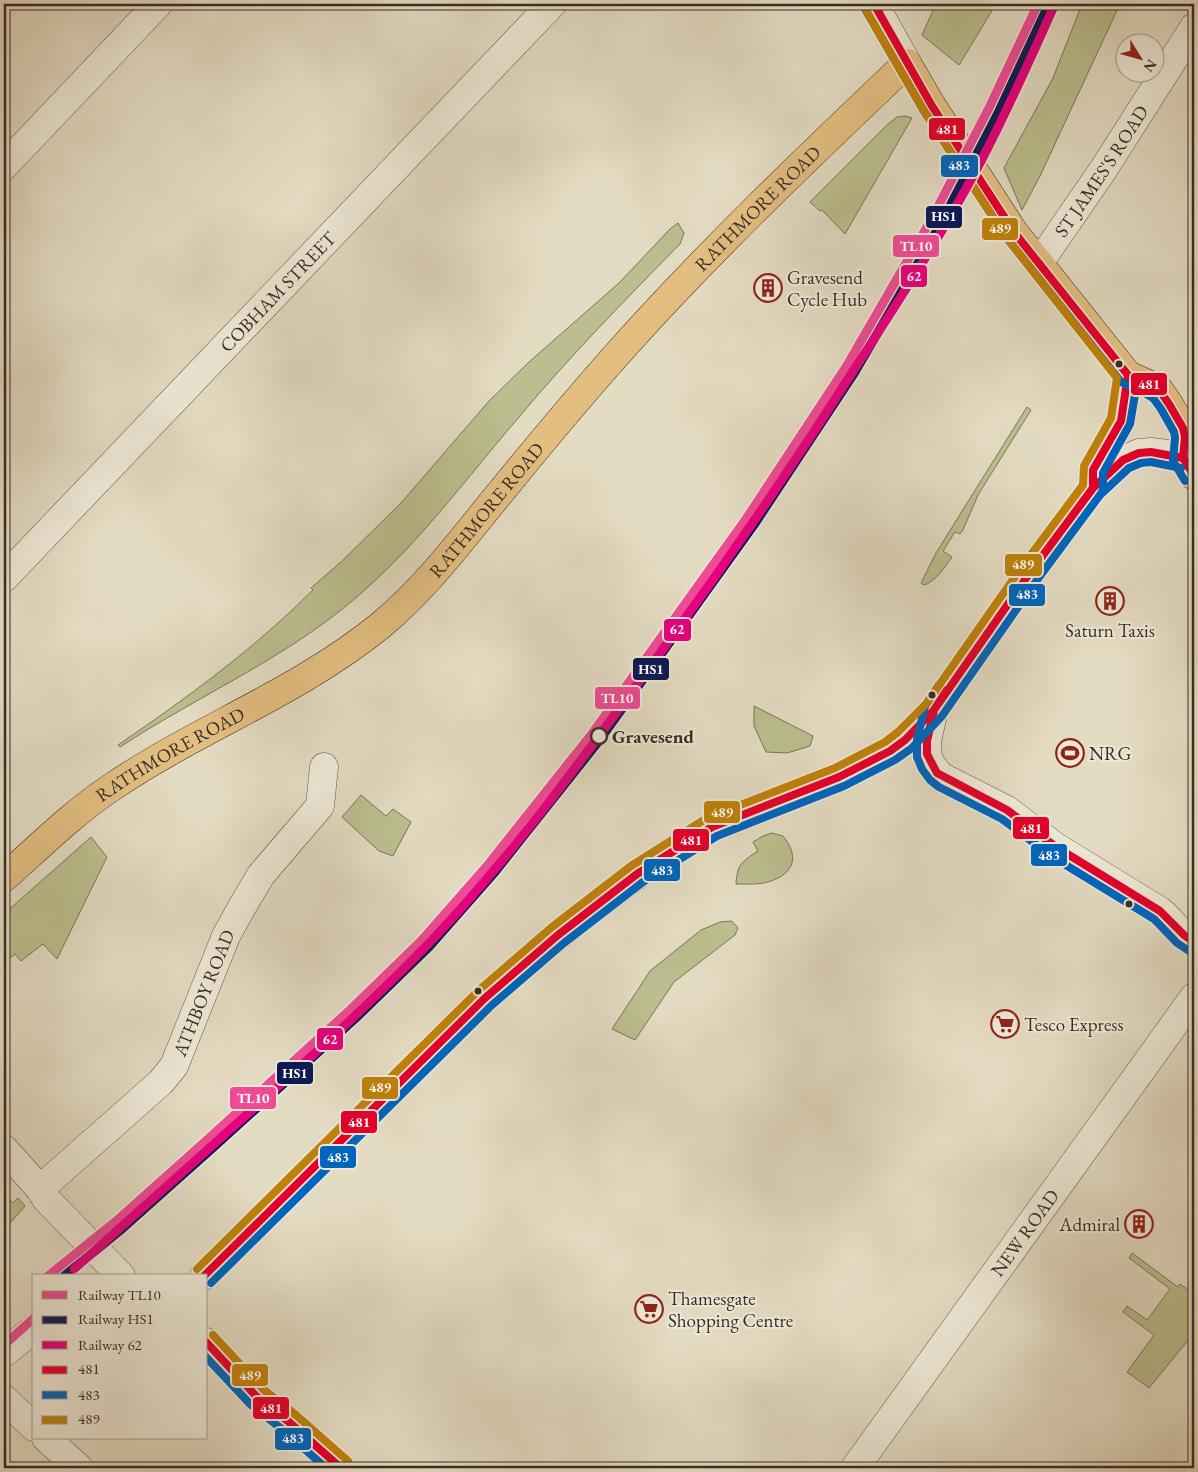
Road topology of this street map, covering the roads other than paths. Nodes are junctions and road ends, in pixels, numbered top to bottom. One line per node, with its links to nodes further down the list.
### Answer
1 (158, 4): 6 (street)
2 (552, 4): 11 (street, COBHAM STREET)
3 (874, 4): 5 (street)
4 (1194, 28): 7 (street, ST JAMES'S ROAD)
5 (907, 63): 7 (main road); 14 (main road, RATHMORE ROAD)
6 (4, 166)
7 (1039, 263): 8 (main road)
8 (1128, 375): 9 (main road); 10 (street)
9 (1189, 467): 10 (street)
10 (1093, 488): 15 (street)
11 (4, 578)
12 (324, 767): 18 (street, ATHBOY ROAD)
13 (760, 808): 20 (street)
14 (4, 878)
15 (1194, 942)
16 (1194, 997): 27 (street, NEW ROAD)
17 (4, 1149): 18 (street)
18 (46, 1197): 19 (street)
19 (107, 1271)
20 (206, 1274)
21 (32, 1330): 23 (street)
22 (208, 1344): 26 (street)
23 (4, 1353)
24 (48, 1440): 25 (street)
25 (80, 1468)
26 (340, 1468)
27 (856, 1468)

